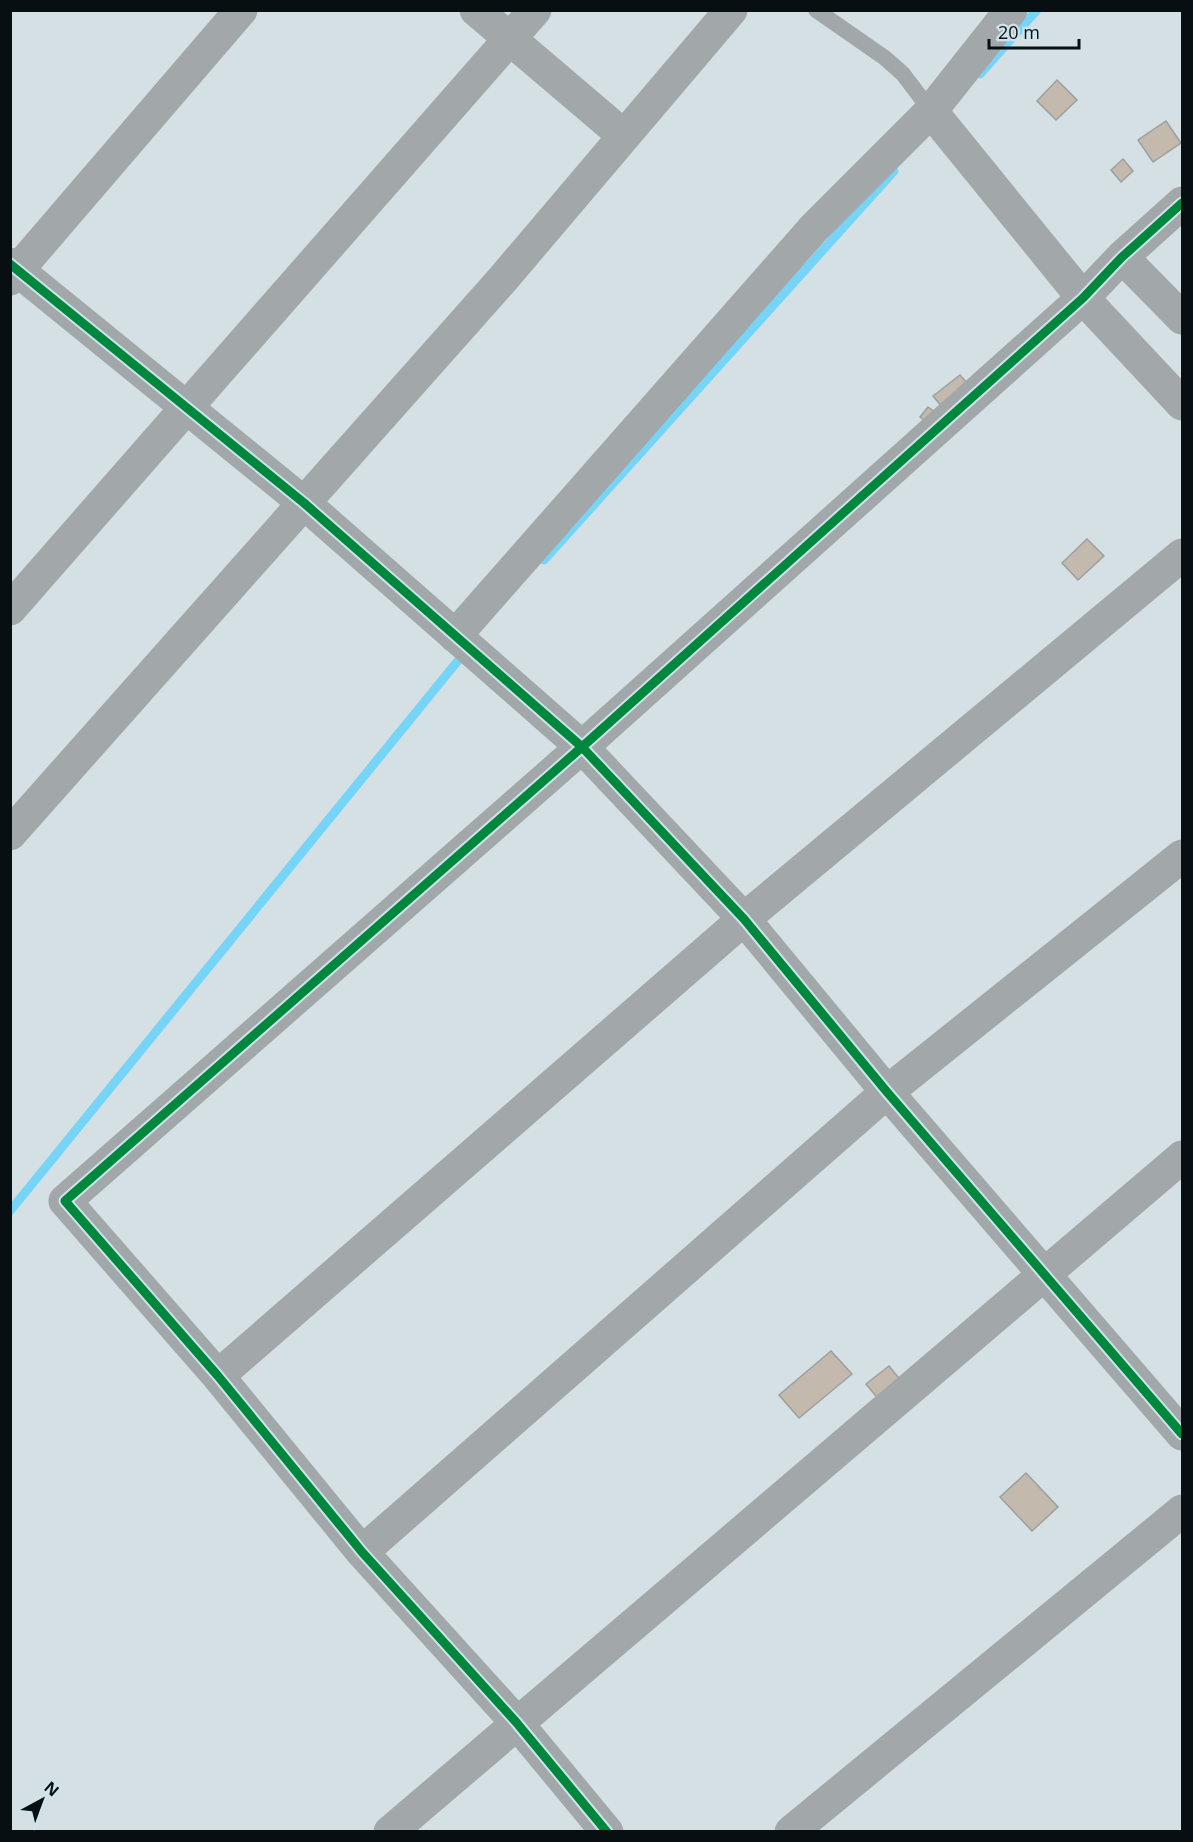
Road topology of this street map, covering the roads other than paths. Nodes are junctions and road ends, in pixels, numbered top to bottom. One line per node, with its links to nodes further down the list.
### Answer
1 (241, 10): 12 (street)
2 (476, 10): 7 (street)
3 (535, 10): 7 (street)
4 (731, 10): 9 (street)
5 (816, 10): 8 (lane)
6 (1011, 10): 8 (street)
7 (510, 39): 9 (street); 16 (street)
8 (930, 111): 13 (street); 20 (street)
9 (624, 136): 17 (street)
10 (1182, 203): 11 (street)
11 (1122, 257): 13 (street); 14 (street)
12 (13, 271): 16 (street)
13 (1083, 298): 15 (street); 21 (street)
14 (1182, 318)
15 (1182, 404)
16 (186, 407): 17 (street); 19 (street)
17 (304, 503): 20 (street); 22 (street)
18 (1182, 555): 24 (street)
19 (10, 609)
20 (455, 636): 21 (street)
21 (582, 747): 24 (street); 28 (street)
22 (10, 834)
23 (1182, 856): 25 (street)
24 (744, 919): 25 (street); 28 (street)
25 (887, 1092): 27 (street); 31 (street)
26 (1182, 1157): 27 (street)
27 (1044, 1274): 29 (street); 32 (street)
28 (218, 1376): 31 (street)
29 (1182, 1434)
30 (1182, 1511): 35 (street)
31 (362, 1552): 32 (street)
32 (516, 1722): 33 (street); 34 (street)
33 (390, 1832)
34 (607, 1832)
35 (791, 1832)

